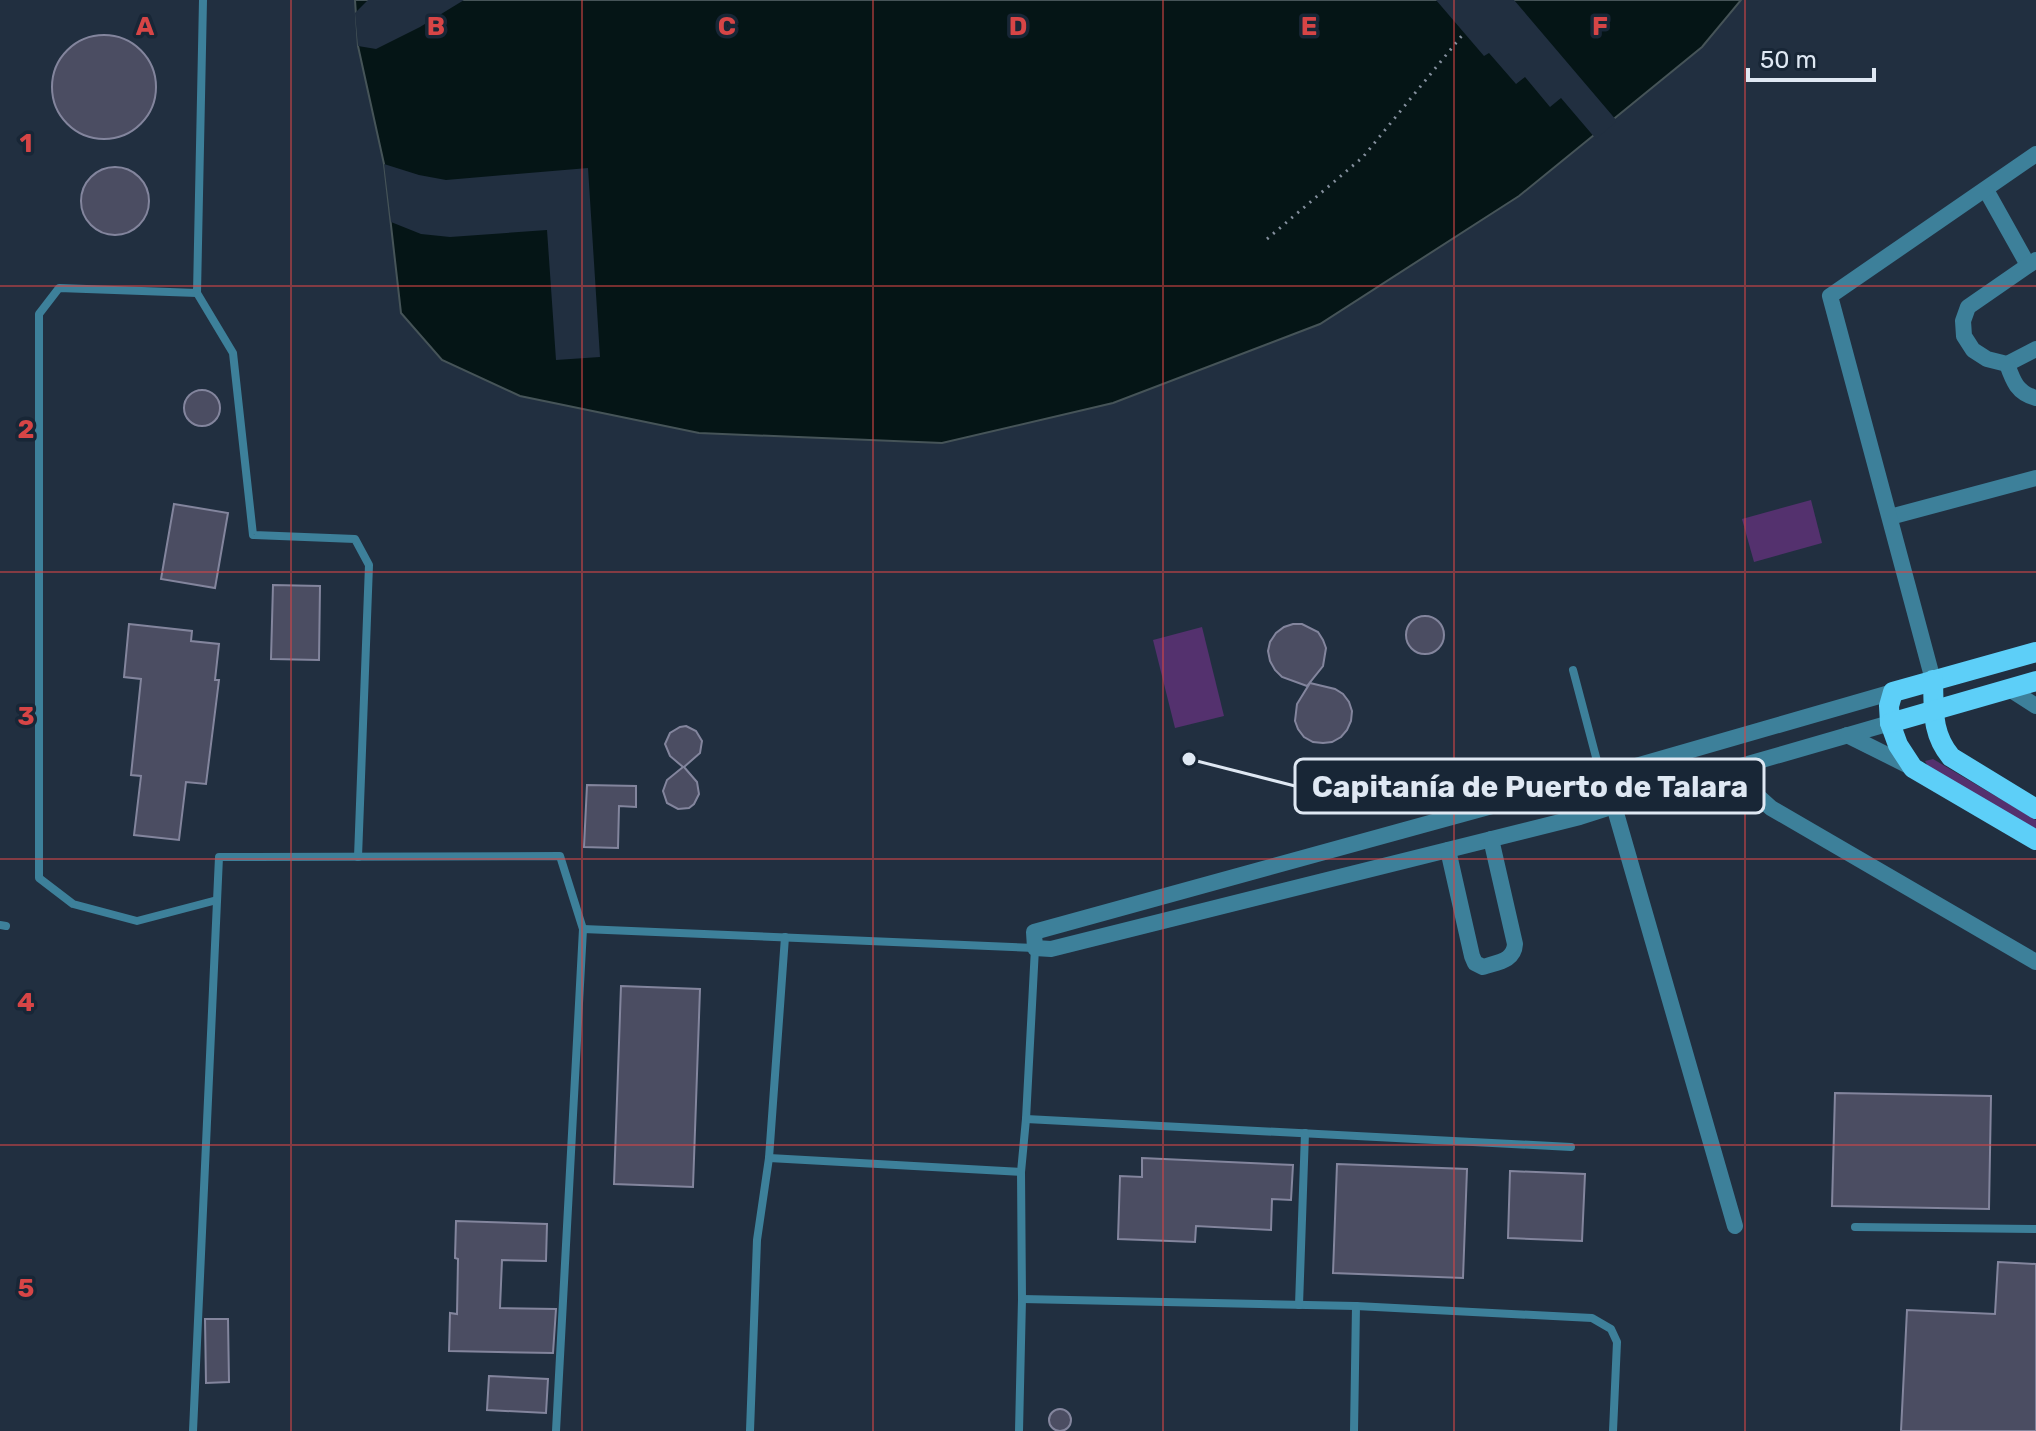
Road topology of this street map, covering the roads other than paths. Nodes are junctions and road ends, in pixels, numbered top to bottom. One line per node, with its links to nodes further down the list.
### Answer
1 (203, 0): 5 (lane)
2 (2036, 154): 3 (street)
3 (1986, 190): 4 (street); 10 (street)
4 (2032, 262): 7 (street)
5 (197, 293): 29 (lane); 30 (lane)
6 (2036, 349): 7 (street)
7 (2007, 364): 8 (street)
8 (2036, 398)
9 (2036, 478): 10 (street)
10 (1890, 517): 13 (street)
11 (2036, 652): 13 (main road)
12 (1573, 670): 23 (lane)
13 (1933, 680): 16 (main road); 18 (main road)
14 (2036, 681): 15 (main road)
15 (2008, 688): 17 (street); 18 (main road)
16 (1893, 692): 19 (main road); 23 (street)
17 (2036, 706)
18 (1934, 710): 19 (main road); 25 (main road)
19 (1890, 723): 20 (street); 22 (main road)
20 (1847, 735): 21 (street); 22 (street)
21 (1734, 768): 24 (street); 34 (street)
22 (1913, 768): 27 (main road)
23 (1601, 776): 24 (street); 33 (street)
24 (1614, 806): 26 (street); 40 (street)
25 (2036, 809)
26 (1491, 839): 28 (street); 28 (street)
27 (2036, 840)
28 (1448, 850): 33 (street)
29 (358, 857): 30 (lane); 31 (lane)
30 (217, 900): 46 (lane)
31 (583, 929): 32 (lane); 47 (lane)
32 (785, 937): 33 (lane); 38 (lane)
33 (1034, 940): 35 (lane)
34 (2036, 962)
35 (1026, 1119): 36 (lane); 39 (lane)
36 (1305, 1133): 37 (lane); 44 (lane)
37 (1571, 1147)
38 (769, 1158): 39 (lane); 48 (lane)
39 (1021, 1172): 43 (lane)
40 (1735, 1226)
41 (1855, 1227): 42 (lane)
42 (2036, 1229)
43 (1022, 1299): 44 (lane); 49 (lane)
44 (1299, 1305): 45 (lane)
45 (1356, 1306): 50 (lane); 51 (lane)
46 (193, 1431)
47 (556, 1431)
48 (750, 1431)
49 (1019, 1431)
50 (1354, 1431)
51 (1613, 1431)

